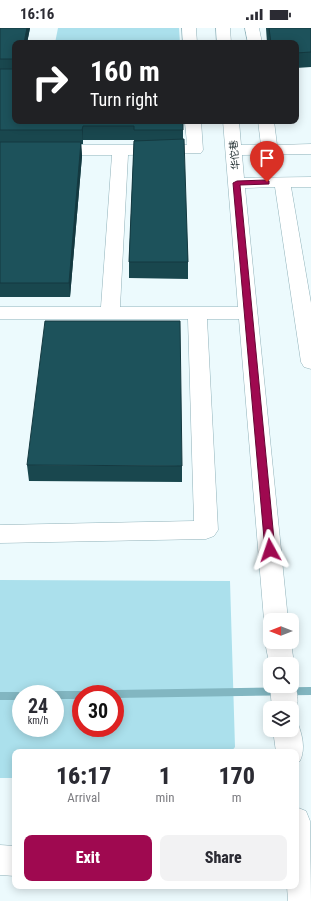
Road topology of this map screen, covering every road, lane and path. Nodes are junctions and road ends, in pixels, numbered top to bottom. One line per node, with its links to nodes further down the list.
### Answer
1 (189, 28): 4 (street)
2 (223, 28): 5 (street)
3 (252, 28): 6 (street)
4 (190, 40)
5 (224, 40)
6 (254, 40)
7 (193, 124): 12 (street)
8 (231, 124): 13 (street, 华佗巷)
9 (266, 124): 14 (street)
10 (311, 149): 14 (street)
11 (0, 150): 12 (street)
12 (120, 150): 19 (street)
13 (234, 150): 14 (street); 17 (street, 华佗巷)
14 (270, 150)
15 (282, 182): 16 (street); 17 (street); 22 (street)
16 (311, 182)
17 (237, 183): 21 (street, 华佗巷)
18 (0, 313): 19 (street)
19 (110, 313): 20 (street)
20 (197, 313): 21 (street); 23 (street)
21 (249, 313): 24 (street, 华佗巷)
22 (311, 362)
23 (0, 534)
24 (275, 613)
25 (288, 737): 26 (street)
26 (290, 749)
27 (299, 844): 30 (street)
28 (0, 860): 29 (street)
29 (12, 861)
30 (302, 866): 31 (street)
31 (303, 901)

